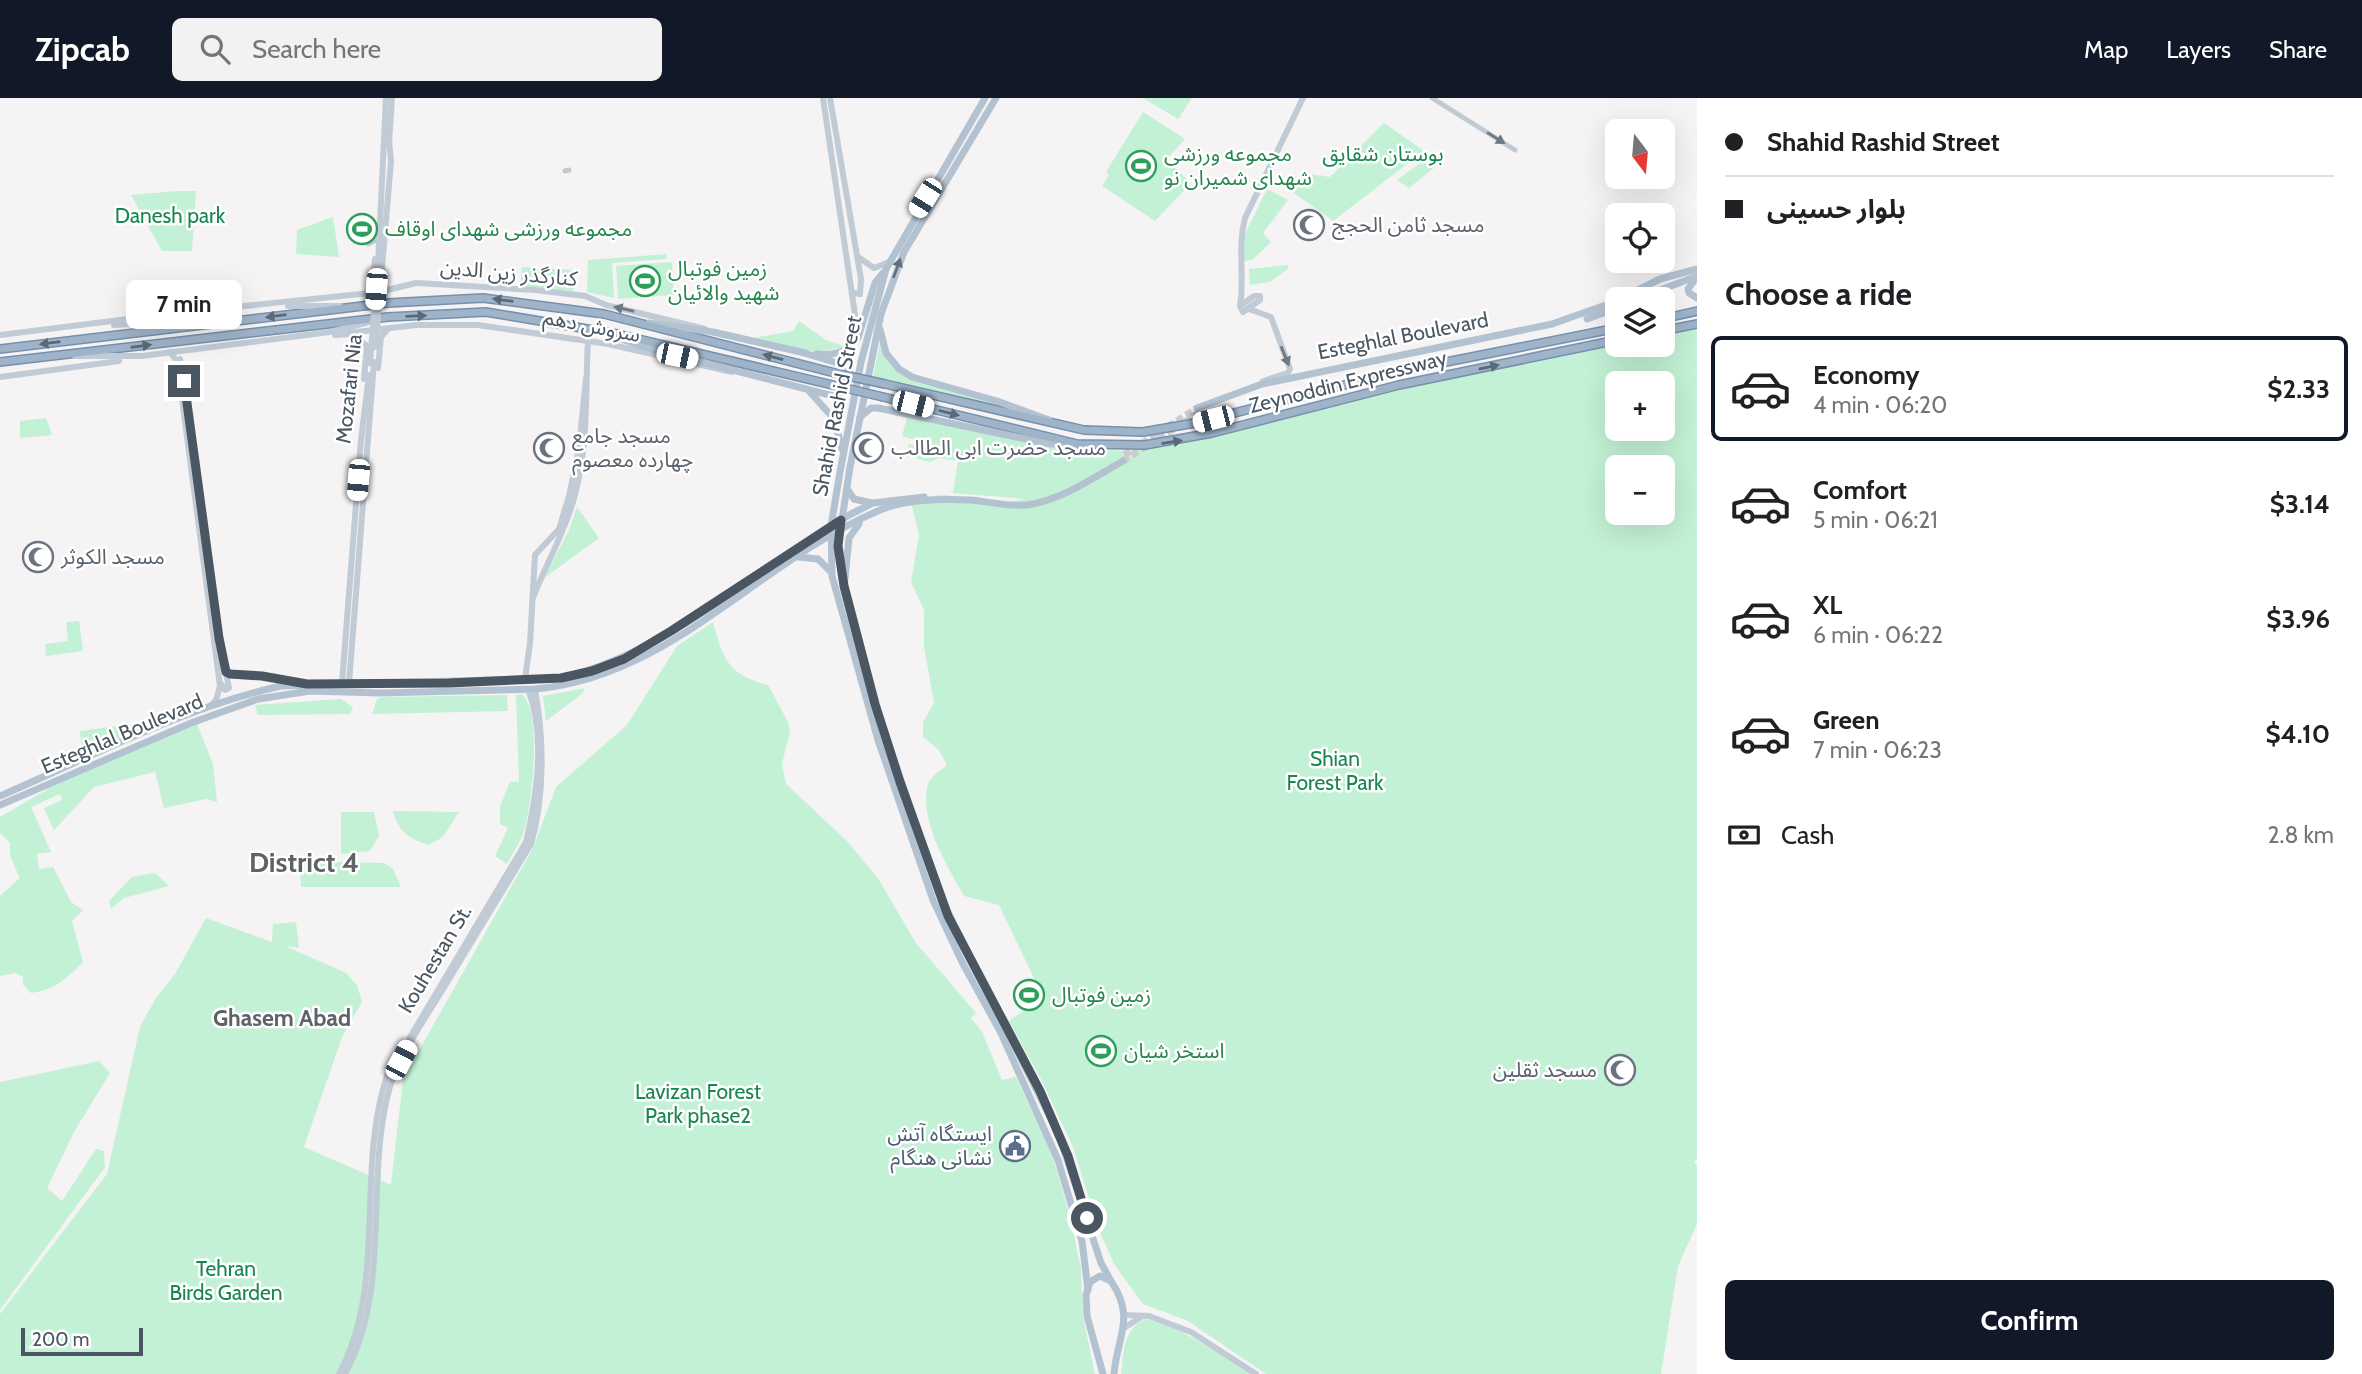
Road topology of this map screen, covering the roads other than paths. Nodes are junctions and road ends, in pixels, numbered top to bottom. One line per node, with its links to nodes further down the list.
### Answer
1 (386, 98): 10 (main road, Mozafari Nia)
2 (392, 98): 9 (main road, Mozafari Nia)
3 (823, 98): 24 (main road)
4 (830, 98): 14 (main road)
5 (985, 98): 16 (main road, Shahid Rashid Street)
6 (996, 98): 34 (main road, Shahid Rashid Street, one-way to 6)
7 (1303, 98): 19 (main road)
8 (1433, 98): 11 (street, one-way to 11)
9 (389, 140): 15 (main road, Mozafari Nia); 22 (main road)
10 (385, 147): 12 (main road); 15 (main road, Mozafari Nia)
11 (1515, 150)
12 (376, 240): 13 (street); 23 (main road)
13 (368, 244)
14 (857, 255): 16 (main road); 24 (main road)
15 (380, 264): 71 (main road, Mozafari Nia, bridge)
16 (887, 266): 48 (main road); 66 (main road, Shahid Rashid Street)
17 (1697, 269): 20 (main road, Esteghlal Boulevard)
18 (1697, 276): 21 (main road); 26 (main road)
19 (1244, 282): 25 (main road); 30 (main road)
20 (1644, 287)
21 (1668, 287)
22 (383, 291): 23 (main road, کنارگذر زین الدین); 45 (main road, کنارگذر زین الدین, one-way to 22)
23 (372, 292): 28 (main road, کنارگذر زین الدین)
24 (853, 293): 48 (main road)
25 (1258, 295): 30 (main road); 31 (main road)
26 (1697, 298)
27 (1605, 305): 64 (main road, Esteghlal Boulevard)
28 (261, 306): 29 (main road); 39 (main road)
29 (367, 306): 37 (highway, one-way to 29); 40 (highway, one-way to 40)
30 (1240, 306): 31 (main road)
31 (1249, 309): 64 (main road, one-way to 64)
32 (1697, 311): 35 (highway)
33 (1605, 312): 64 (main road, Esteghlal Boulevard)
34 (881, 314): 67 (main road, Shahid Rashid Street); 70 (main road)
35 (1675, 316)
36 (388, 317): 44 (highway, one-way to 44); 50 (main road); 58 (highway, one-way to 36)
37 (639, 323): 45 (main road); 70 (highway, Zeynoddin Expressway, one-way to 37, bridge)
38 (1697, 324): 41 (highway)
39 (65, 327): 40 (main road); 47 (main road)
40 (181, 327): 53 (highway, one-way to 53)
41 (1675, 329)
42 (387, 330): 46 (main road, سروش دهم); 49 (main road, سروش دهم); 54 (main road)
43 (1605, 330): 70 (highway, Zeynoddin Expressway)
44 (603, 332): 62 (main road); 72 (highway, Zeynoddin Expressway, one-way to 72, bridge)
45 (713, 332): 57 (main road)
46 (348, 333): 50 (main road, سروش دهم); 52 (main road)
47 (0, 335)
48 (858, 338): 57 (main road)
49 (588, 341): 62 (main road, سروش دهم); 75 (main road)
50 (246, 342): 55 (main road)
51 (1605, 343): 72 (highway, Zeynoddin Expressway, one-way to 51)
52 (367, 346): 54 (main road); 71 (main road)
53 (0, 348)
54 (380, 348): 71 (main road)
55 (185, 350): 56 (main road); 60 (main road)
56 (170, 352): 59 (main road); 60 (main road)
57 (801, 352): 65 (main road)
58 (61, 355): 59 (main road); 61 (highway)
59 (142, 356): 63 (main road)
60 (178, 360): 89 (main road); 90 (main road)
61 (0, 362)
62 (741, 373): 65 (main road)
63 (0, 377)
64 (1244, 390)
65 (809, 391): 73 (main road)
66 (855, 393): 67 (main road); 73 (main road, Shahid Rashid Street)
67 (862, 402): 68 (main road); 69 (main road, Shahid Rashid Street)
68 (871, 408): 69 (main road); 72 (main road)
69 (860, 417): 74 (main road, Shahid Rashid Street)
70 (1056, 424)
71 (365, 440): 92 (main road, Mozafari Nia)
72 (1077, 444)
73 (843, 454): 79 (main road, Shahid Rashid Street)
74 (848, 489): 76 (main road); 78 (main road, Shahid Rashid Street)
75 (572, 497): 82 (main road); 85 (main road)
76 (873, 503): 77 (main road, Esteghlal Boulevard); 78 (main road, Esteghlal Boulevard)
77 (870, 515): 80 (main road, Esteghlal Boulevard); 87 (main road)
78 (841, 520): 79 (main road, Esteghlal Boulevard); 80 (main road, Shahid Rashid Street)
79 (831, 526): 81 (main road, Shahid Rashid Street); 91 (main road, Esteghlal Boulevard)
80 (839, 532): 81 (main road, Esteghlal Boulevard); 87 (main road, Shahid Rashid Street)
81 (830, 537): 83 (main road, Esteghlal Boulevard); 86 (main road, Shahid Rashid Street)
82 (538, 550): 84 (main road); 85 (main road)
83 (798, 557): 86 (main road); 94 (main road, Esteghlal Boulevard)
84 (534, 560): 85 (main road); 88 (main road)
85 (548, 560): 88 (main road)
86 (832, 576): 101 (main road, Shahid Rashid Street)
87 (844, 586): 100 (main road, Shahid Rashid Street)
88 (532, 603): 91 (main road)
89 (226, 672): 90 (main road); 93 (main road)
90 (219, 676): 96 (main road)
91 (529, 679): 92 (main road, Esteghlal Boulevard); 94 (main road)
92 (345, 683): 93 (main road, Esteghlal Boulevard)
93 (307, 684): 95 (main road, Esteghlal Boulevard)
94 (532, 689): 95 (main road, Esteghlal Boulevard); 99 (main road, Kouhestan St.)
95 (248, 698): 96 (main road, Esteghlal Boulevard); 98 (main road, Esteghlal Boulevard)
96 (209, 708): 97 (main road, Esteghlal Boulevard)
97 (0, 796)
98 (0, 806)
99 (374, 1203): 107 (main road, Kouhestan St.); 108 (main road, Kouhestan St.)
100 (1101, 1263): 101 (main road); 102 (main road, Shahid Rashid Street)
101 (1087, 1267): 103 (main road, Shahid Rashid Street)
102 (1111, 1281): 103 (main road); 104 (main road, Shahid Rashid Street)
103 (1088, 1290): 109 (main road, Shahid Rashid Street)
104 (1125, 1315): 105 (main road); 106 (main road)
105 (1149, 1316): 106 (main road); 111 (main road)
106 (1124, 1328): 110 (main road)
107 (339, 1374)
108 (345, 1374)
109 (1102, 1374)
110 (1114, 1374)
111 (1256, 1374)

